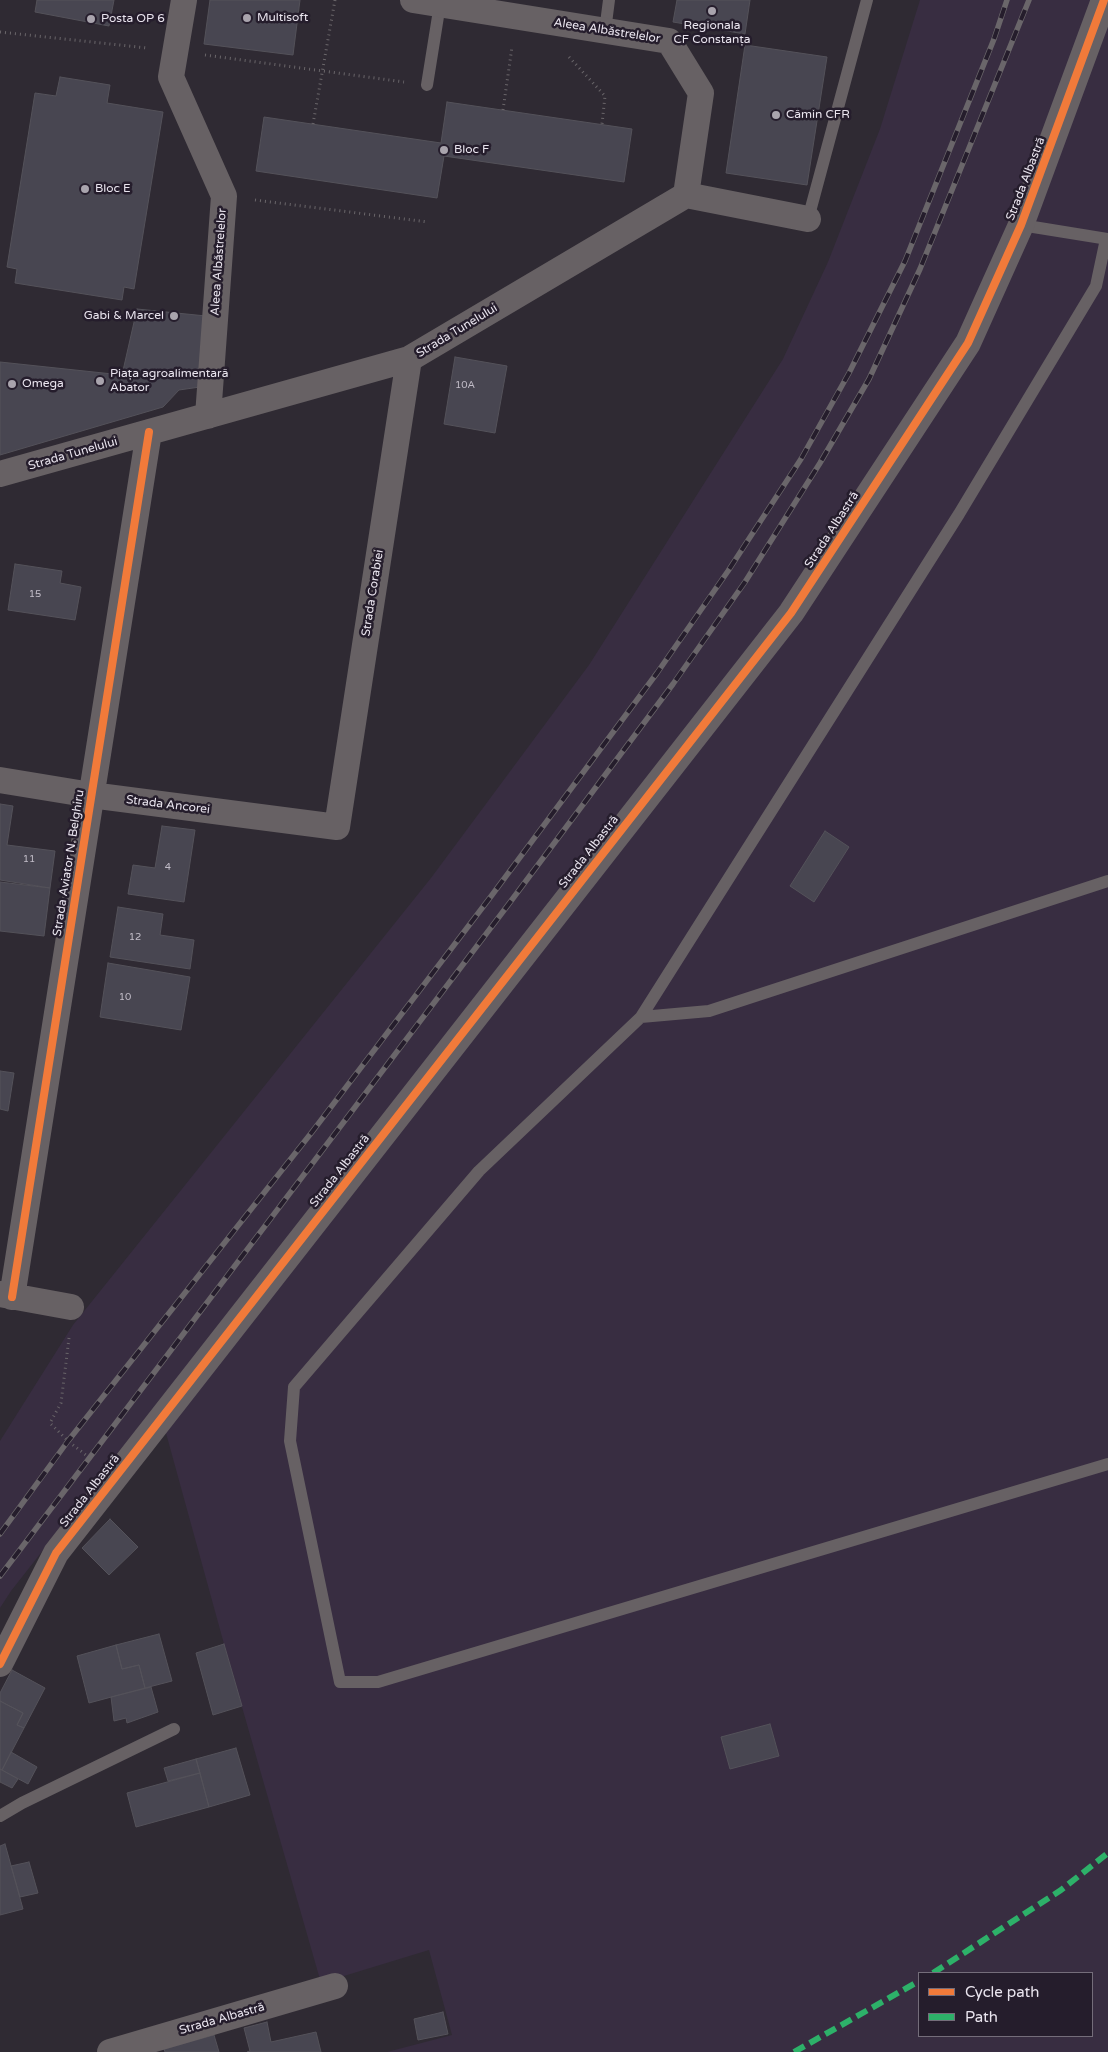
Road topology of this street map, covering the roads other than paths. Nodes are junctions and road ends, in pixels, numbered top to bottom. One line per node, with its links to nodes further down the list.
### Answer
1 (184, 0): 14 (street, Aleea Albăstrelelor)
2 (413, 0): 6 (street, Aleea Albăstrelelor)
3 (609, 0): 7 (lane)
4 (867, 0): 10 (lane)
5 (1104, 0): 11 (street, Strada Albastră)
6 (440, 4): 7 (street, Aleea Albăstrelelor); 8 (lane)
7 (605, 31): 9 (street, Aleea Albăstrelelor)
8 (427, 85)
9 (686, 195): 10 (street); 13 (street, Strada Tunelului)
10 (808, 219)
11 (1020, 226): 12 (lane); 25 (street, Strada Albastră)
12 (1107, 239): 21 (lane)
13 (409, 359): 14 (street, Strada Tunelului); 19 (street, Strada Corabiei)
14 (208, 416): 15 (street, Strada Tunelului)
15 (149, 432): 16 (street, Strada Tunelului); 18 (street, Strada Aviator N. Belghiru)
16 (0, 474)
17 (0, 780): 18 (street, Strada Ancorei)
18 (91, 794): 19 (street, Strada Ancorei); 22 (street, Strada Aviator N. Belghiru)
19 (337, 826)
20 (1108, 881): 21 (lane)
21 (641, 1017): 24 (lane)
22 (6, 1295): 23 (street)
23 (71, 1307)
24 (1108, 1463)
25 (0, 1664)
26 (174, 1729): 27 (lane)
27 (0, 1816)
28 (335, 1986): 29 (street, Strada Albastră)
29 (110, 2052)

